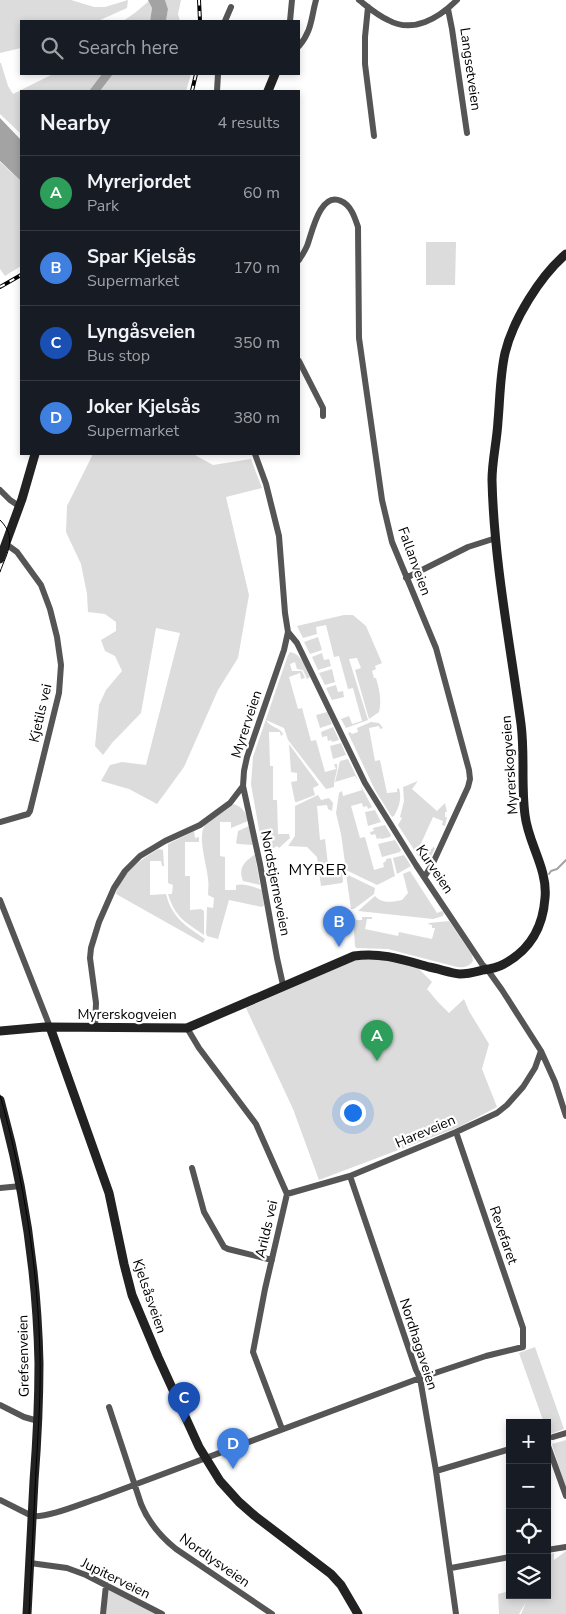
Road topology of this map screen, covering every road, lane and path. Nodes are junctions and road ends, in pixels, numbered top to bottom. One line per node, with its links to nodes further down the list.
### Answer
1 (292, 0): 9 (street)
2 (316, 0): 10 (street)
3 (359, 0): 6 (street)
4 (457, 0): 7 (street)
5 (231, 7): 8 (street)
6 (368, 7): 7 (street); 16 (street)
7 (448, 9): 15 (street, Langsetveien)
8 (225, 20)
9 (290, 20)
10 (300, 45)
11 (218, 75): 13 (street)
12 (275, 75): 14 (street)
13 (217, 90)
14 (268, 90)
15 (467, 133)
16 (374, 136)
17 (566, 254): 25 (street, Myrerskogveien)
18 (300, 258): 28 (street, Fallanveien)
19 (300, 363): 20 (street)
20 (323, 416)
21 (35, 455): 24 (street)
22 (255, 455): 29 (street, Myrerveien)
23 (0, 490): 24 (street)
24 (19, 506): 26 (street)
25 (496, 538): 28 (street); 34 (street, Myrerskogveien)
26 (6, 544): 27 (street); 31 (street, Kjetils vei)
27 (0, 559)
28 (406, 578): 32 (street, Fallanveien)
29 (288, 632): 30 (street, Myrerveien); 32 (street, Kurveien)
30 (244, 786): 35 (street, Nordstjerneveien); 37 (street)
31 (0, 822)
32 (424, 876): 34 (street, Kurveien)
33 (0, 900): 36 (street, Kjelsåsveien)
34 (487, 969): 35 (street, Myrerskogveien); 40 (street, Kurveien)
35 (284, 985): 38 (street, Myrerskogveien)
36 (50, 1027): 37 (street, Myrerskogveien); 39 (street, Myrerskogveien); 59 (street, Kjelsåsveien)
37 (95, 1027): 38 (street, Myrerskogveien)
38 (187, 1028): 48 (street, Arilds vei)
39 (0, 1031)
40 (541, 1051): 42 (street, Kurveien); 43 (street, Hareveien)
41 (0, 1100): 46 (street, Grefsenveien)
42 (566, 1116)
43 (456, 1132): 45 (street, Hareveien); 50 (street, Revefaret)
44 (192, 1168): 49 (street)
45 (350, 1176): 48 (street, Hareveien); 50 (street, Nordhagaveien)
46 (20, 1186): 47 (street); 53 (street, Grefsenveien)
47 (0, 1188)
48 (287, 1194): 49 (street, Arilds vei)
49 (272, 1260): 54 (street, Arilds vei)
50 (420, 1378): 54 (street); 60 (street, Nordhagaveien)
51 (0, 1405): 53 (street)
52 (109, 1407): 61 (street, Nordlysveien)
53 (38, 1421): 64 (street, Grefsenveien)
54 (282, 1429): 59 (street)
55 (566, 1433): 56 (street)
56 (553, 1437)
57 (506, 1450): 60 (street)
58 (551, 1454): 62 (street)
59 (205, 1458): 61 (street); 75 (street, Kjelsåsveien)
60 (436, 1471): 69 (street, Nordhagaveien)
61 (134, 1485): 64 (street); 74 (street, Nordlysveien)
62 (566, 1496)
63 (0, 1500): 64 (street)
64 (32, 1516): 68 (street, Grefsenveien)
65 (566, 1547): 66 (street)
66 (551, 1549)
67 (506, 1558): 69 (street)
68 (30, 1563): 70 (street, Jupiterveien); 71 (street, Grefsenveien)
69 (451, 1568): 76 (street, Nordhagaveien)
70 (106, 1585): 72 (street); 73 (street, Jupiterveien)
71 (27, 1614)
72 (103, 1614)
73 (162, 1614)
74 (272, 1614)
75 (358, 1614)
76 (456, 1614)

